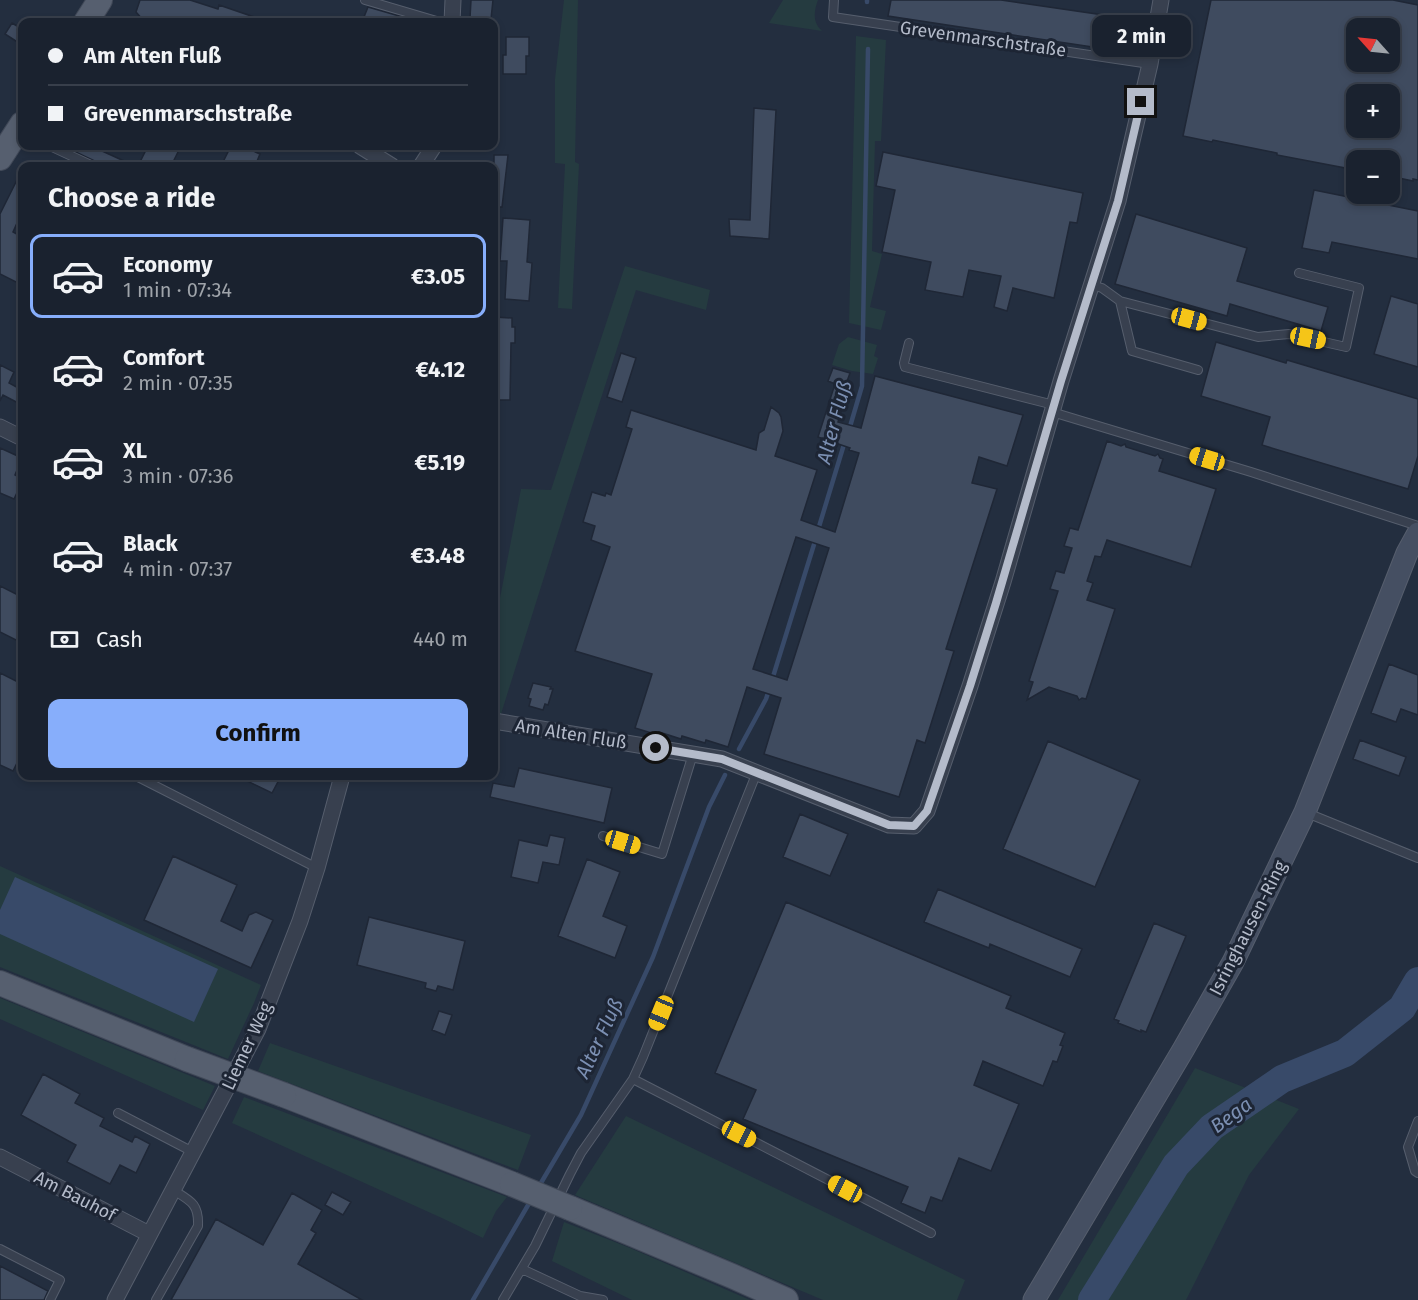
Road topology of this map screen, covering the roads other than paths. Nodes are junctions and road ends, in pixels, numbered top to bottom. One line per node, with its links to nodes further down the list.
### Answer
1 (365, 0): 5 (lane)
2 (453, 0): 6 (street)
3 (834, 0): 7 (lane, Grevenmarschstraße)
4 (1161, 0): 7 (street)
5 (426, 18)
6 (452, 18)
7 (1150, 64): 15 (street)
8 (18, 133): 11 (main road)
9 (59, 150): 12 (lane)
10 (366, 150): 13 (street)
11 (0, 158)
12 (84, 162)
13 (386, 162)
14 (1299, 273): 16 (lane)
15 (1091, 285): 16 (lane); 19 (street)
16 (1120, 301): 18 (lane)
17 (909, 343): 19 (lane)
18 (1198, 370)
19 (1053, 409): 22 (lane); 26 (street, Am Alten Fluß)
20 (0, 427): 21 (street)
21 (18, 436)
22 (1418, 526)
23 (1418, 534): 29 (street, Isringhausen-Ring)
24 (498, 722): 25 (street, Am Alten Fluß)
25 (693, 754): 26 (street, Am Alten Fluß); 30 (lane)
26 (757, 772): 34 (lane)
27 (144, 780): 32 (lane)
28 (341, 780): 32 (street, Liemer Weg)
29 (1305, 812): 31 (lane); 51 (street, Isringhausen-Ring)
30 (603, 836)
31 (1418, 858)
32 (317, 868): 37 (street, Liemer Weg)
33 (0, 982): 50 (main road, bridge)
34 (633, 1079): 41 (lane); 44 (lane)
35 (118, 1113): 37 (lane)
36 (1418, 1121): 39 (lane)
37 (194, 1152): 40 (street, Liemer Weg)
38 (0, 1158): 42 (street, Am Bauhof)
39 (1418, 1173)
40 (173, 1190): 42 (street, Liemer Weg); 47 (lane)
41 (931, 1233)
42 (149, 1234): 46 (street, Liemer Weg)
43 (0, 1249): 45 (lane)
44 (522, 1269): 48 (lane); 49 (lane)
45 (50, 1300)
46 (115, 1300)
47 (156, 1300)
48 (502, 1300)
49 (603, 1300)
50 (786, 1300)
51 (1034, 1300)

